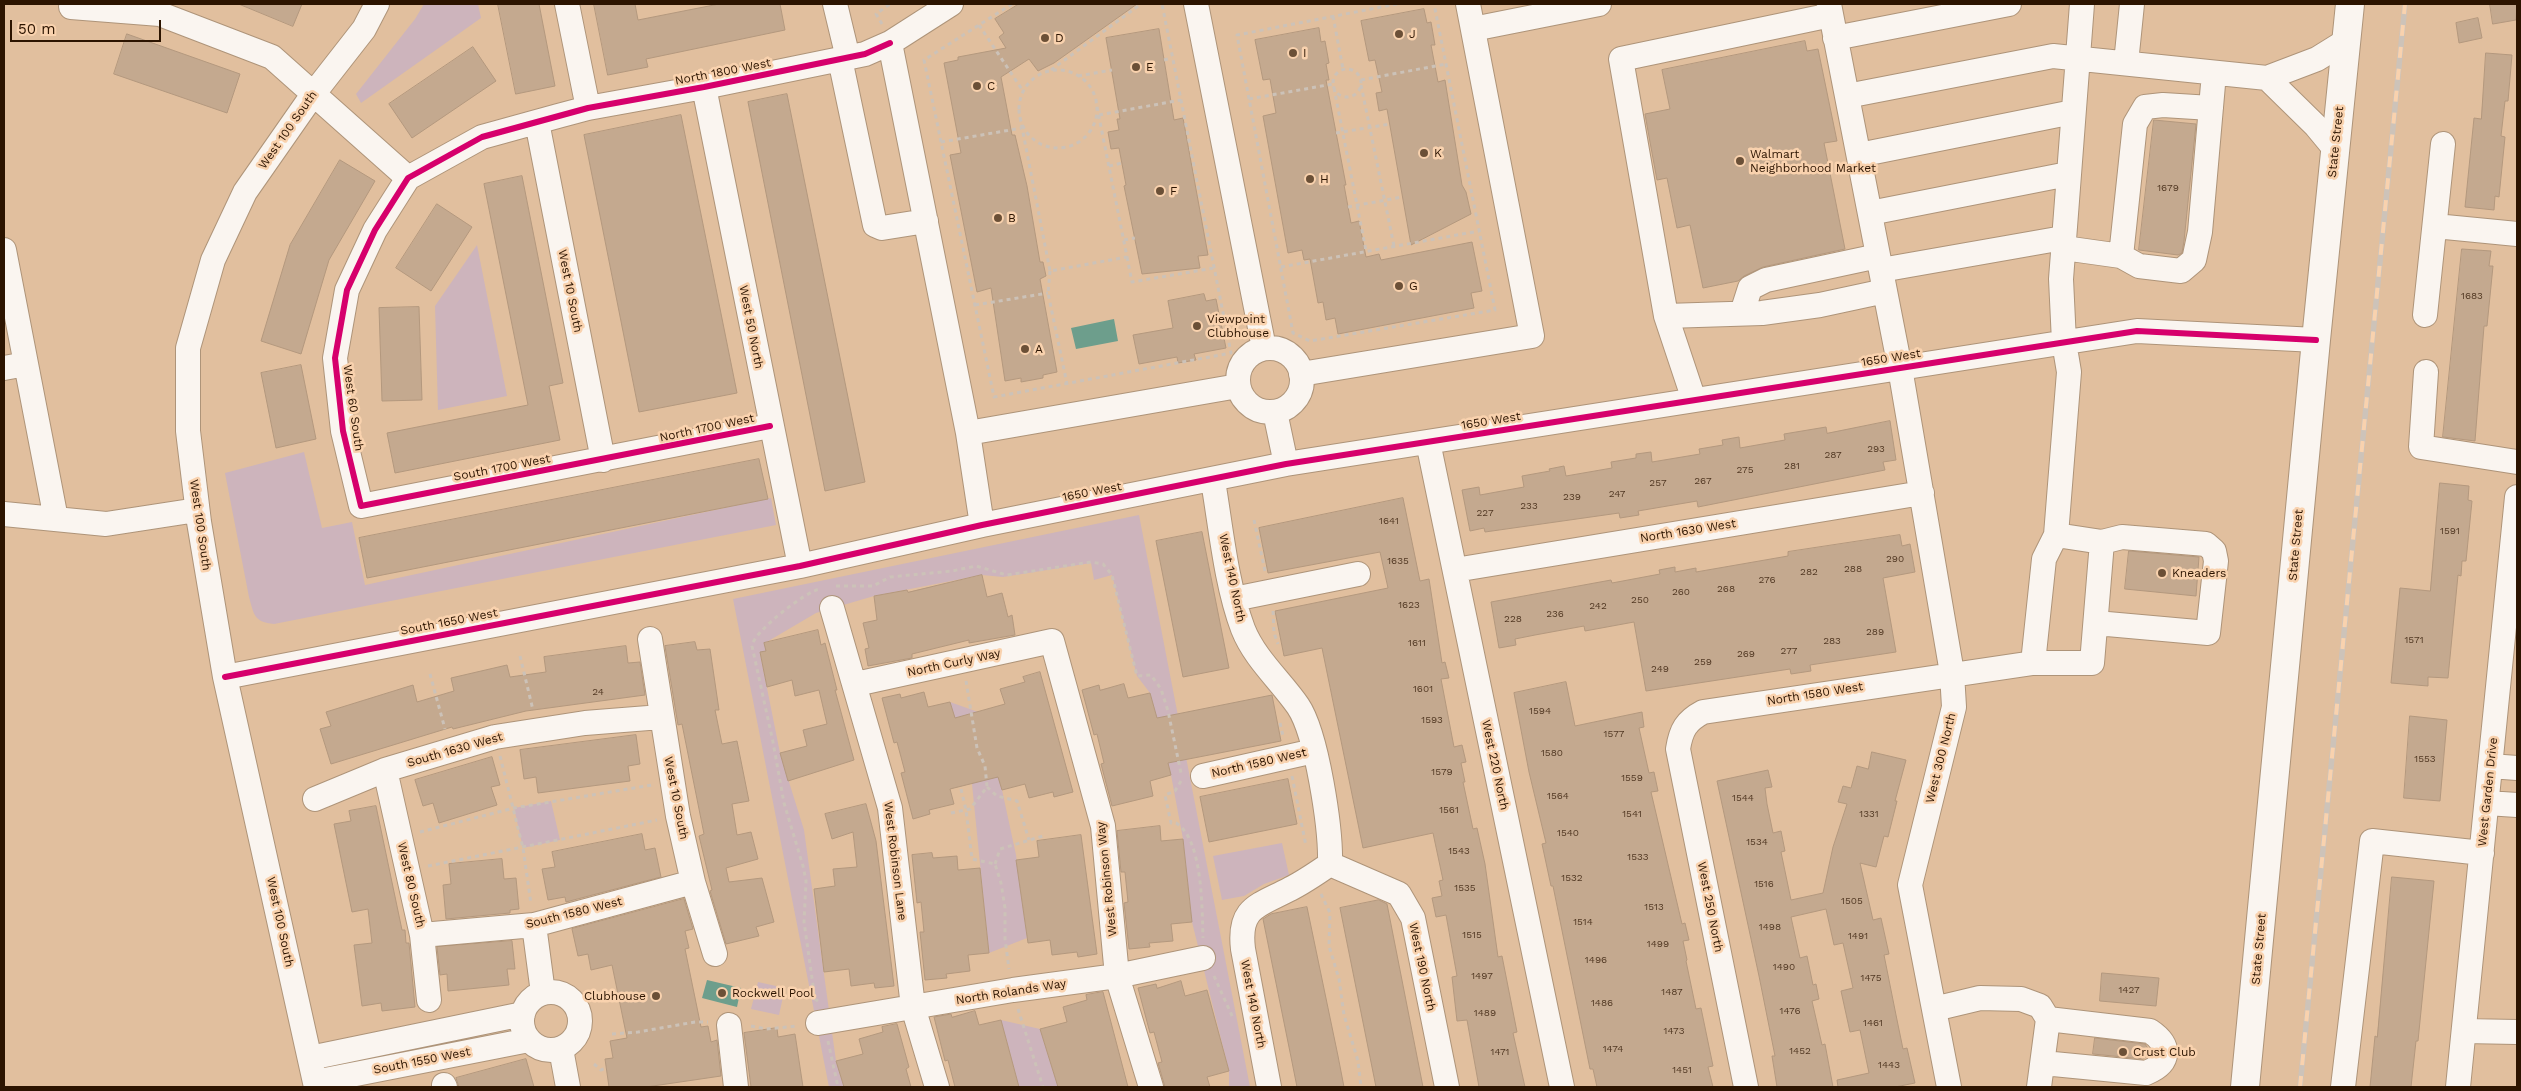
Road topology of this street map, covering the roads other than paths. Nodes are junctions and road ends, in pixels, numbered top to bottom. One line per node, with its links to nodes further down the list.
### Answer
1 (378, 4): 24 (street, West 100 South)
2 (567, 4): 26 (street)
3 (835, 4): 19 (street)
4 (951, 4): 15 (street, North 1800 West)
5 (1196, 4): 48 (street)
6 (1468, 4): 14 (street)
7 (1600, 4): 14 (street)
8 (2009, 4): 16 (street)
9 (2082, 4): 18 (street)
10 (2132, 4): 20 (street)
11 (2350, 4): 17 (main road, State Street)
12 (71, 7): 24 (street)
13 (1830, 9): 16 (street, West 300 North); 45 (street)
14 (1473, 29): 52 (street)
15 (888, 36): 19 (street, North 1800 West); 36 (street)
16 (1836, 38): 25 (street, West 300 North)
17 (2346, 41): 22 (street); 31 (main road, State Street)
18 (2078, 58): 20 (street); 25 (street); 28 (street)
19 (844, 59): 23 (street, North 1800 West); 36 (street)
20 (2126, 63): 21 (street)
21 (2214, 72): 22 (street); 27 (street)
22 (2267, 78): 31 (street)
23 (704, 87): 26 (street, North 1800 West); 56 (street, West 50 North)
24 (314, 94): 34 (street); 67 (street, West 100 South)
25 (1847, 96): 32 (street, West 300 North)
26 (588, 108): 29 (street, North 1800 West)
27 (2211, 108): 41 (street); 41 (street)
28 (2073, 112): 32 (street); 33 (street)
29 (547, 119): 34 (street, North 1800 West); 60 (street, West 10 South)
30 (2443, 144): 37 (street)
31 (2336, 150): 46 (main road, State Street)
32 (1859, 155): 35 (street, West 300 North)
33 (2068, 174): 35 (street); 39 (street)
34 (408, 178): 66 (street, West 60 South)
35 (1870, 213): 42 (street, West 300 North)
36 (926, 221): 57 (street)
37 (2435, 226): 38 (street); 44 (street)
38 (2517, 234)
39 (2063, 243): 41 (street); 42 (street); 47 (street)
40 (4, 250): 49 (street)
41 (2121, 256)
42 (1881, 272): 43 (street); 43 (street); 50 (street, West 300 North)
43 (1742, 313): 45 (street)
44 (2425, 315)
45 (1666, 316): 54 (street)
46 (2316, 340): 47 (street, 1650 West); 131 (main road, State Street)
47 (2064, 342): 50 (street, 1650 West); 72 (street)
48 (1264, 348): 52 (street); 53 (street)
49 (15, 366): 69 (street)
50 (1900, 368): 54 (street, 1650 West); 64 (street, West 300 North)
51 (2426, 372): 61 (street)
52 (1302, 374): 55 (street)
53 (1238, 386): 55 (street); 57 (street)
54 (1694, 400): 58 (street, 1650 West)
55 (1275, 412): 62 (street)
56 (770, 426): 59 (street, North 1700 West); 74 (street, West 50 North)
57 (968, 433): 70 (street)
58 (1428, 442): 62 (street, 1650 West); 75 (street, West 220 North)
59 (648, 451): 60 (street, South 1700 West)
60 (603, 460): 66 (street, South 1700 West)
61 (2517, 462)
62 (1286, 464): 63 (street, 1650 West)
63 (1213, 481): 70 (street, 1650 West); 79 (street, West 140 North)
64 (1922, 492): 75 (street, North 1630 West); 84 (street, West 300 North)
65 (2517, 497): 71 (street, West Garden Drive)
66 (361, 506)
67 (198, 510): 69 (street); 86 (street, West 100 South)
68 (4, 514): 69 (street)
69 (56, 519)
70 (982, 525): 74 (street, 1650 West)
71 (2516, 529): 85 (street, West Garden Drive)
72 (2056, 535): 73 (street); 83 (street)
73 (2102, 542): 80 (street); 80 (street)
74 (800, 566): 77 (street, 1650 West)
75 (1455, 570): 127 (street, West 220 North)
76 (1358, 574): 79 (street)
77 (677, 590): 86 (street, South 1650 West)
78 (830, 594): 87 (street, West Robinson Lane)
79 (1234, 598): 90 (street, West 140 North)
80 (2096, 623): 83 (street, North 1580 West)
81 (650, 639): 88 (street, West 10 South)
82 (1052, 641): 87 (street, North Curly Way); 105 (street, West Robinson Way)
83 (2034, 663): 84 (street, North 1580 West)
84 (1952, 673): 89 (street, North 1580 West); 109 (street, West 300 North)
85 (2508, 674): 91 (street, West Garden Drive)
86 (226, 677): 118 (street, West 100 South)
87 (856, 684): 108 (street, West Robinson Lane)
88 (661, 717): 93 (street, South 1630 West); 100 (street, West 10 South)
89 (1683, 727): 128 (street, West 250 North)
90 (1314, 751): 94 (street, North 1580 West); 99 (street, West 140 North)
91 (2490, 766): 92 (street); 96 (street, West Garden Drive)
92 (2517, 768)
93 (385, 770): 95 (street, South 1630 West); 102 (street, West 80 South)
94 (1203, 776)
95 (315, 799)
96 (2487, 803): 97 (street); 98 (street, West Garden Drive)
97 (2517, 805)
98 (2482, 853): 114 (street, West Garden Drive); 132 (street)
99 (1330, 864): 125 (street, West 140 North); 126 (street, West 190 North)
100 (693, 882): 101 (street, South 1580 West); 103 (street, West 10 South)
101 (534, 925): 102 (street, South 1580 West); 106 (street)
102 (422, 935): 107 (street, West 80 South)
103 (715, 954)
104 (1203, 958): 105 (street, North Rolands Way)
105 (1117, 976): 108 (street, North Rolands Way); 124 (street, West Robinson Way)
106 (544, 993): 110 (street); 117 (street)
107 (429, 1000)
108 (913, 1007): 112 (street, North Rolands Way); 123 (street, West Robinson Lane)
109 (1934, 1009): 111 (street); 129 (street, West 300 North)
110 (523, 1014): 116 (street); 118 (street, South 1550 West)
111 (2048, 1019): 119 (street); 119 (street)
112 (821, 1023)
113 (729, 1025): 122 (street)
114 (2464, 1031): 115 (street); 133 (street, West Garden Drive)
115 (2517, 1032)
116 (529, 1040): 117 (street); 120 (street, South 1550 West)
117 (561, 1049): 121 (street)
118 (310, 1058): 120 (street, West 100 South)
119 (2043, 1063): 130 (street)
120 (315, 1085)
121 (568, 1087)
122 (736, 1087)
123 (937, 1087)
124 (1151, 1087)
125 (1269, 1087)
126 (1447, 1087)
127 (1562, 1087)
128 (1746, 1087)
129 (1949, 1087)
130 (2039, 1087)
131 (2246, 1087)
132 (2343, 1087)
133 (2458, 1087)

